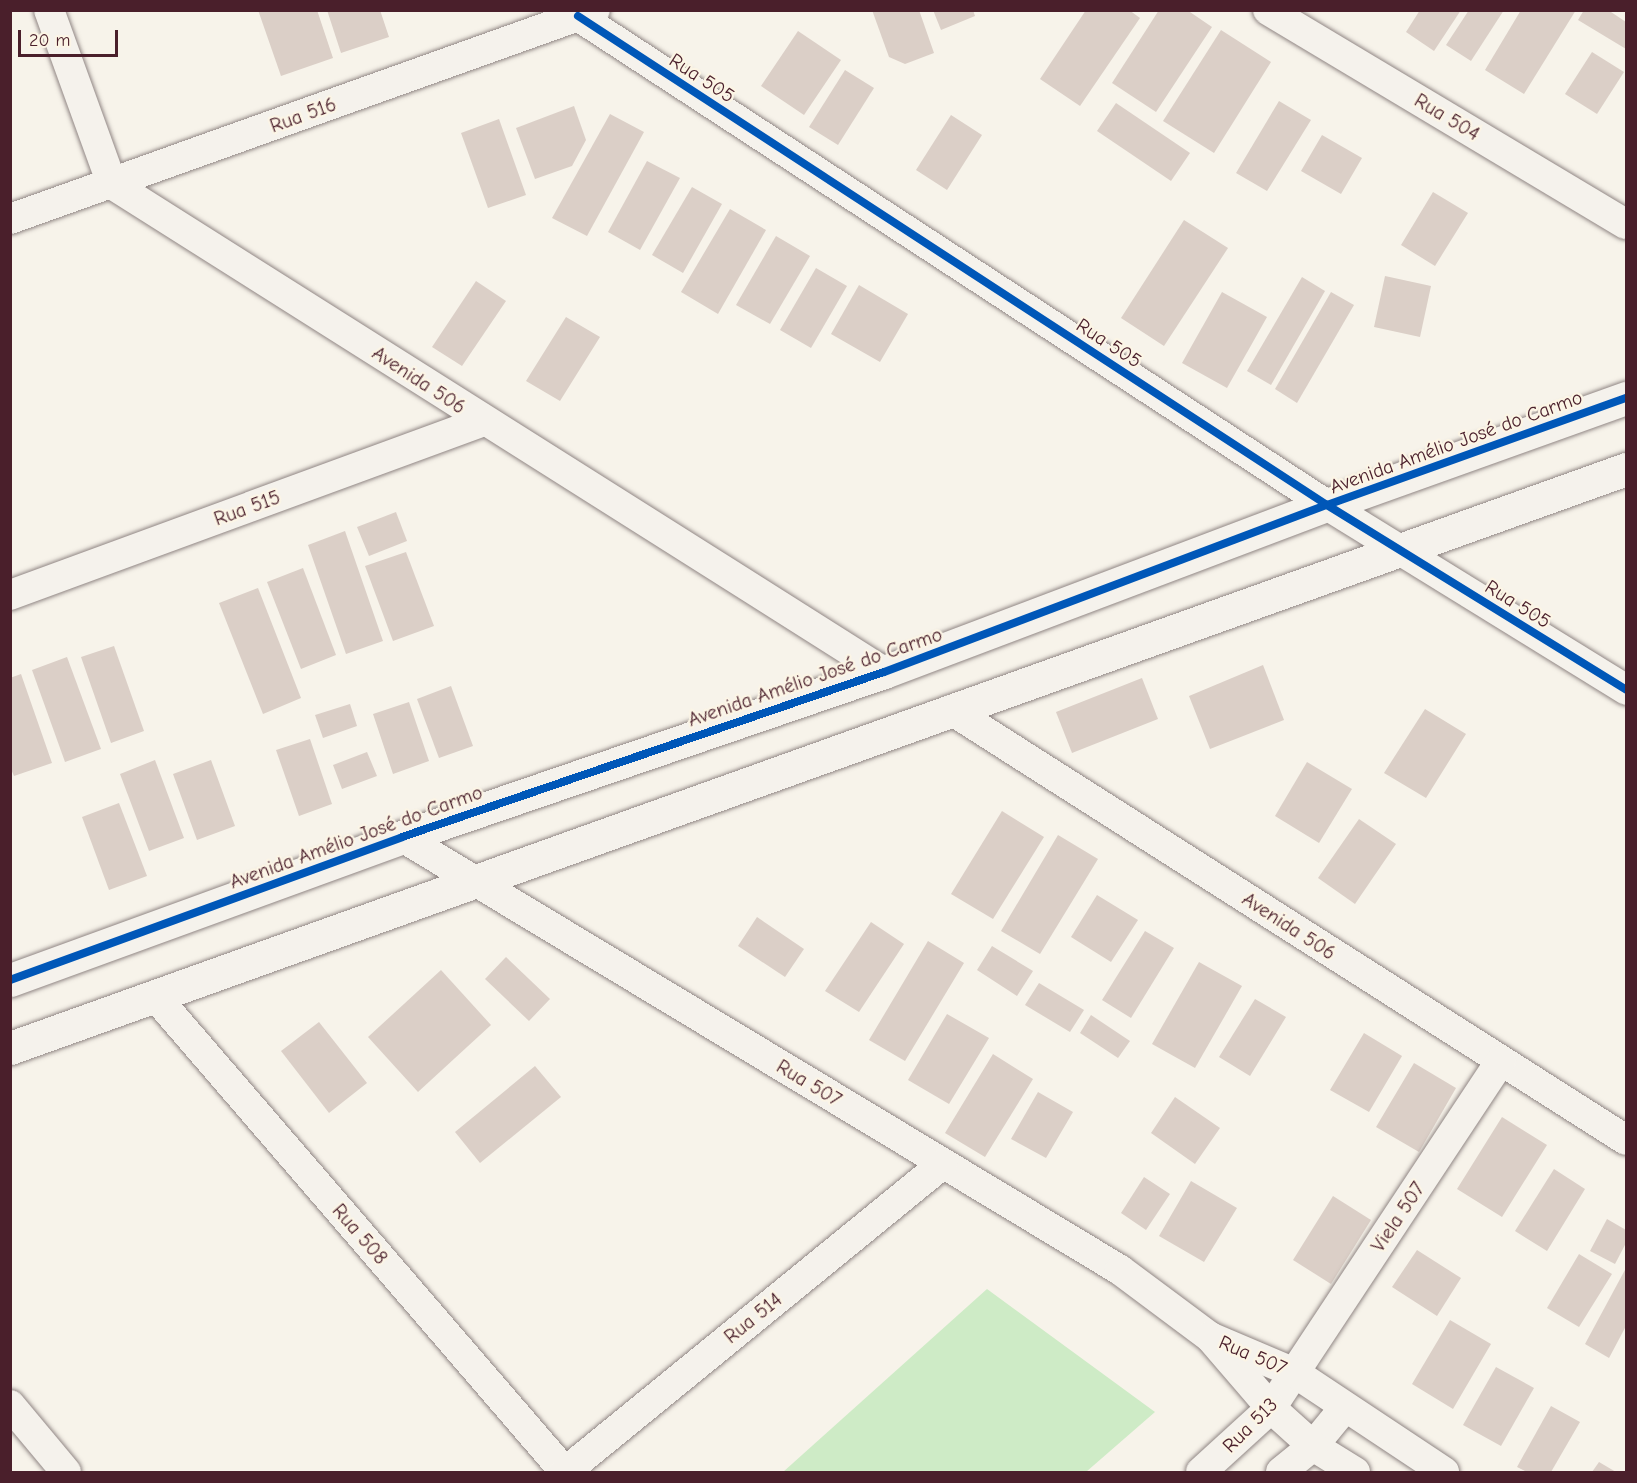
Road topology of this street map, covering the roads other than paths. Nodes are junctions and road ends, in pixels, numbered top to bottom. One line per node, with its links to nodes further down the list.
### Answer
1 (49, 10): 4 (street)
2 (1268, 10): 6 (street, Rua 504)
3 (587, 14): 4 (street, Rua 516); 10 (street, Rua 505)
4 (112, 184): 5 (street, Rua 516); 8 (street, Avenida 506)
5 (10, 219)
6 (1626, 224)
7 (1626, 398): 10 (street, Avenida Amélio José do Carmo)
8 (484, 422): 12 (street, Rua 515); 13 (street, Avenida 506)
9 (1626, 469): 11 (street)
10 (1327, 506): 11 (street, Rua 505); 13 (street, Avenida Amélio José do Carmo)
11 (1399, 550): 14 (street, Rua 505); 15 (street)
12 (10, 595)
13 (884, 672): 16 (street, Avenida Amélio José do Carmo)
14 (1626, 690)
15 (951, 710): 17 (street); 21 (street, Avenida 506)
16 (402, 837): 17 (street, Rua 507); 18 (street, Avenida Amélio José do Carmo)
17 (479, 882): 19 (street); 23 (street, Rua 507)
18 (10, 980)
19 (155, 996): 20 (street); 30 (street, Rua 508)
20 (10, 1048)
21 (1502, 1061): 22 (street, Avenida 506); 25 (street, Viela 507)
22 (1626, 1140)
23 (942, 1164): 24 (street, Rua 507); 30 (street, Rua 514)
24 (1210, 1338): 25 (street, Rua 507); 28 (street, Rua 507)
25 (1295, 1373): 27 (street, Rua 507); 28 (street, Rua 513)
26 (10, 1405): 31 (street)
27 (1345, 1407): 29 (street); 35 (street, Rua 507)
28 (1271, 1408): 29 (street, Rua 507); 32 (street, Rua 513)
29 (1313, 1446): 33 (street); 34 (street, Rua 507)
30 (565, 1472)
31 (66, 1473)
32 (1201, 1473)
33 (1281, 1473)
34 (1355, 1473)
35 (1444, 1473)

